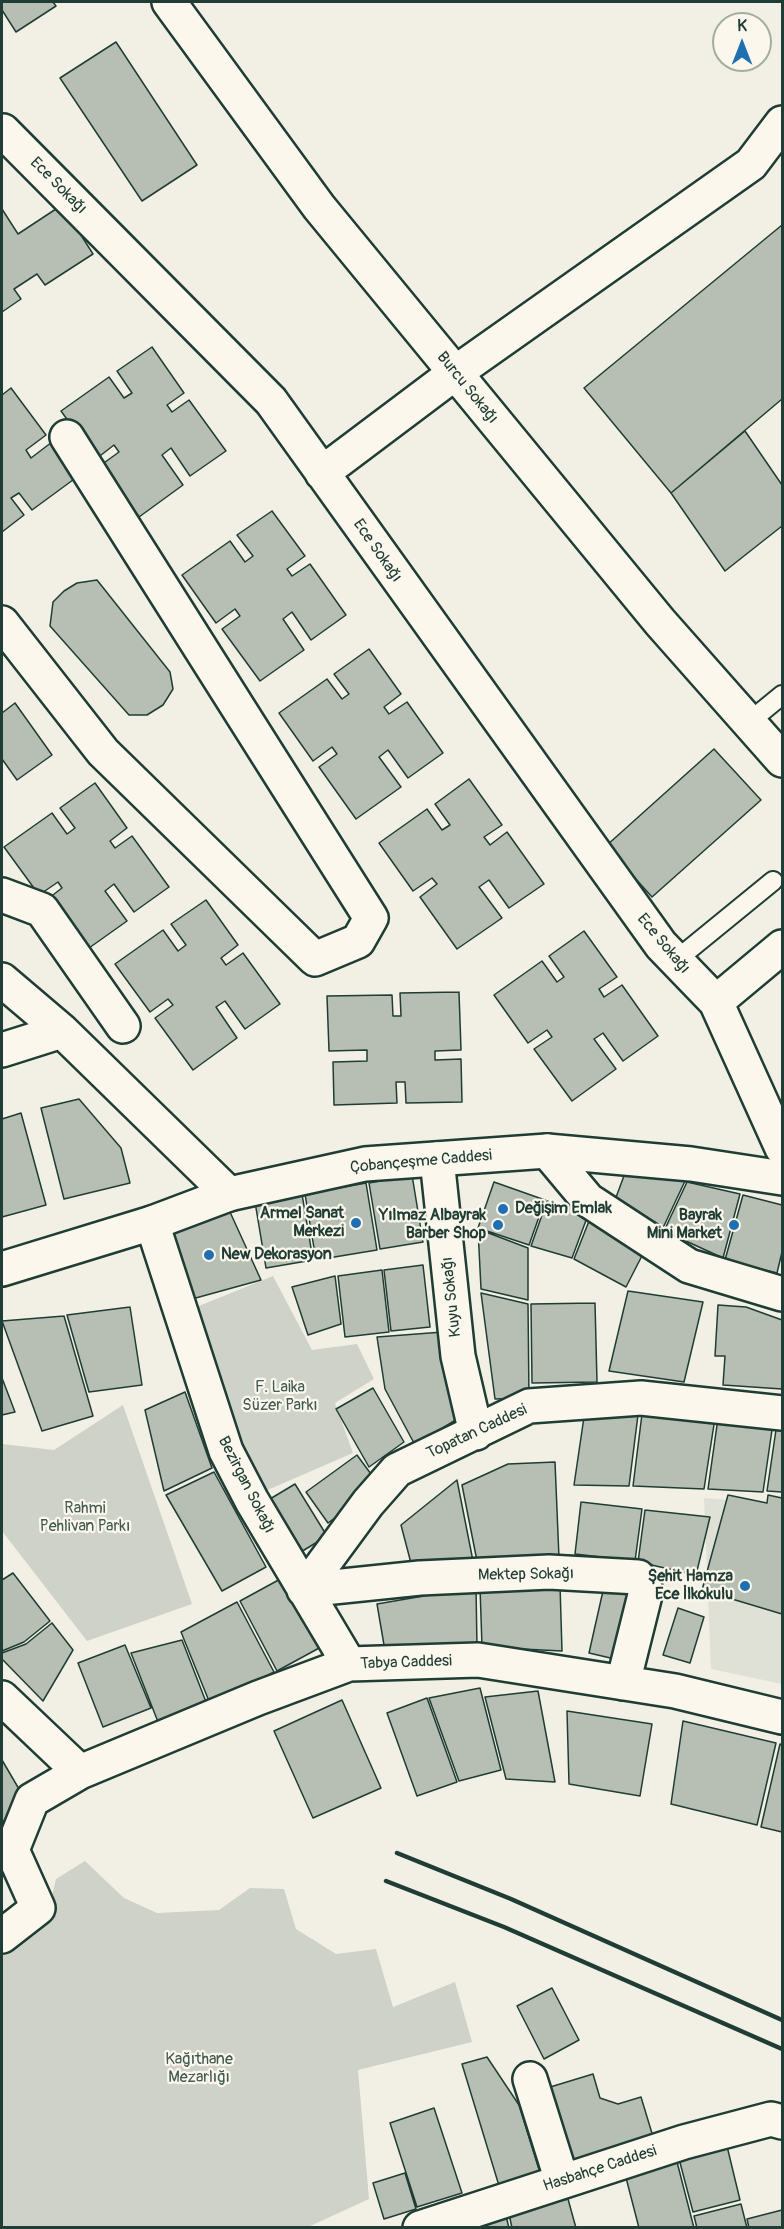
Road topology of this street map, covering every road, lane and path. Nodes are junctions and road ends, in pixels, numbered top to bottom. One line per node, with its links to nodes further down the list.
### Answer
1 (169, 2): 4 (street, Burcu Sokağı)
2 (783, 123): 4 (street)
3 (3, 131): 6 (street, Ece Sokağı)
4 (455, 373): 6 (street); 9 (street, Burcu Sokağı)
5 (67, 437): 7 (street)
6 (322, 473): 14 (street, Ece Sokağı)
7 (2, 623)
8 (783, 695): 9 (lane)
9 (749, 722): 10 (street, Burcu Sokağı)
10 (783, 760)
11 (773, 881): 14 (lane)
12 (2, 895): 17 (street)
13 (783, 947): 16 (street)
14 (675, 961): 16 (street, Ece Sokağı)
15 (2, 980): 18 (street)
16 (716, 1002): 20 (street, Ece Sokağı)
17 (123, 1026)
18 (62, 1031): 19 (street); 24 (street)
19 (2, 1050)
20 (783, 1148)
21 (547, 1151): 22 (street, Çobançeşme Caddesi); 23 (street, Çobançeşme Caddesi); 27 (street)
22 (437, 1159): 24 (street, Çobançeşme Caddesi); 29 (street, Kuyu Sokağı)
23 (783, 1178)
24 (229, 1194): 25 (street, Çobançeşme Caddesi)
25 (152, 1223): 26 (street, Çobançeşme Caddesi); 30 (street, Bezirgan Sokağı)
26 (2, 1269)
27 (783, 1294)
28 (783, 1413): 29 (street, Topatan Caddesi)
29 (476, 1433): 30 (street, Topatan Caddesi)
30 (304, 1590): 31 (street, Bezirgan Sokağı); 32 (street, Mektep Sokağı)
31 (349, 1665): 32 (street, Tabya Caddesi); 35 (street, Tabya Caddesi)
32 (623, 1683): 34 (street, Tabya Caddesi)
33 (2, 1698): 35 (street)
34 (783, 1717)
35 (80, 1772): 36 (street, Tabya Caddesi)
36 (7, 1851): 37 (street)
37 (2, 1936)
38 (530, 2079): 40 (street)
39 (783, 2122): 40 (street, Hasbahçe Caddesi)
40 (562, 2181): 41 (street, Hasbahçe Caddesi)
41 (420, 2228)

